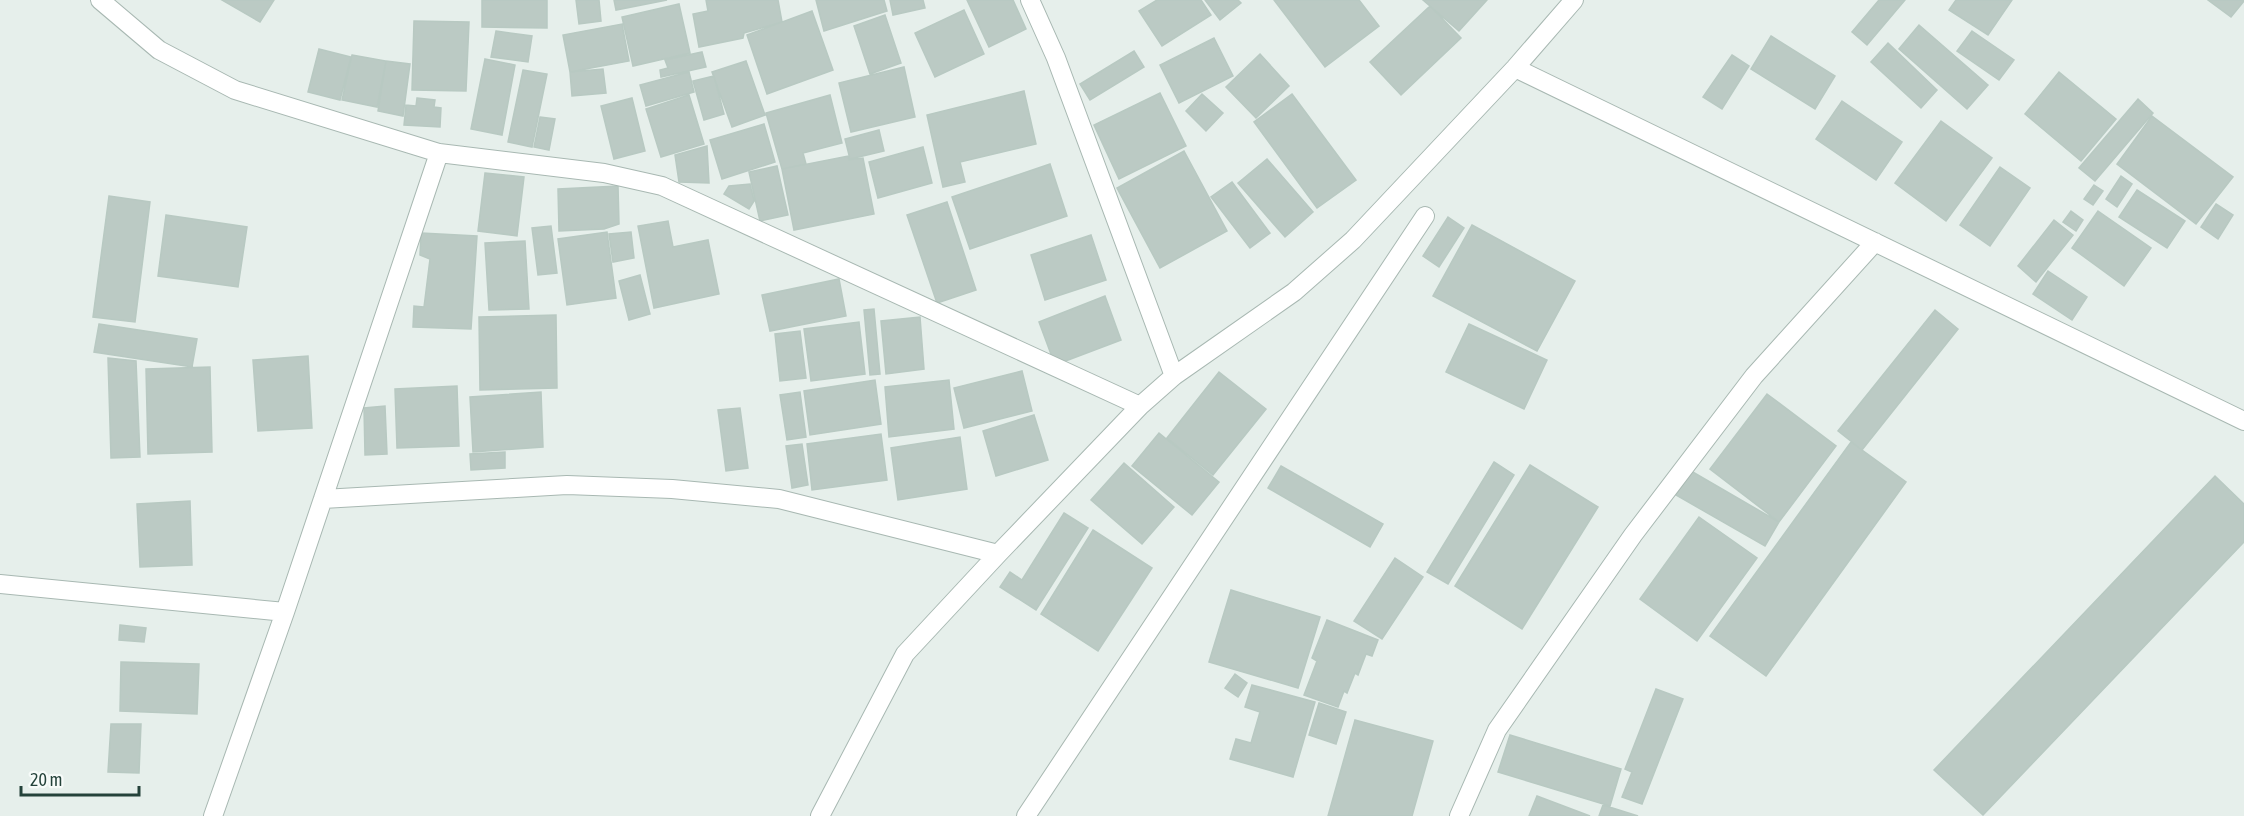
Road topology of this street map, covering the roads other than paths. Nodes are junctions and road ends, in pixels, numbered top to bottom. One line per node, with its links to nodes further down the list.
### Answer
1 (100, 0): 5 (street)
2 (1030, 0): 8 (street)
3 (1574, 0): 4 (street)
4 (1515, 68): 7 (street); 8 (street)
5 (439, 153): 9 (street); 11 (street)
6 (1425, 216): 17 (street)
7 (1875, 242): 10 (street); 18 (street)
8 (1174, 376): 9 (street)
9 (1140, 406): 12 (street)
10 (2244, 421)
11 (323, 499): 12 (street); 14 (street)
12 (998, 554): 15 (street)
13 (0, 584): 14 (street)
14 (285, 612): 16 (street)
15 (825, 815)
16 (213, 816)
17 (1026, 816)
18 (1459, 816)

